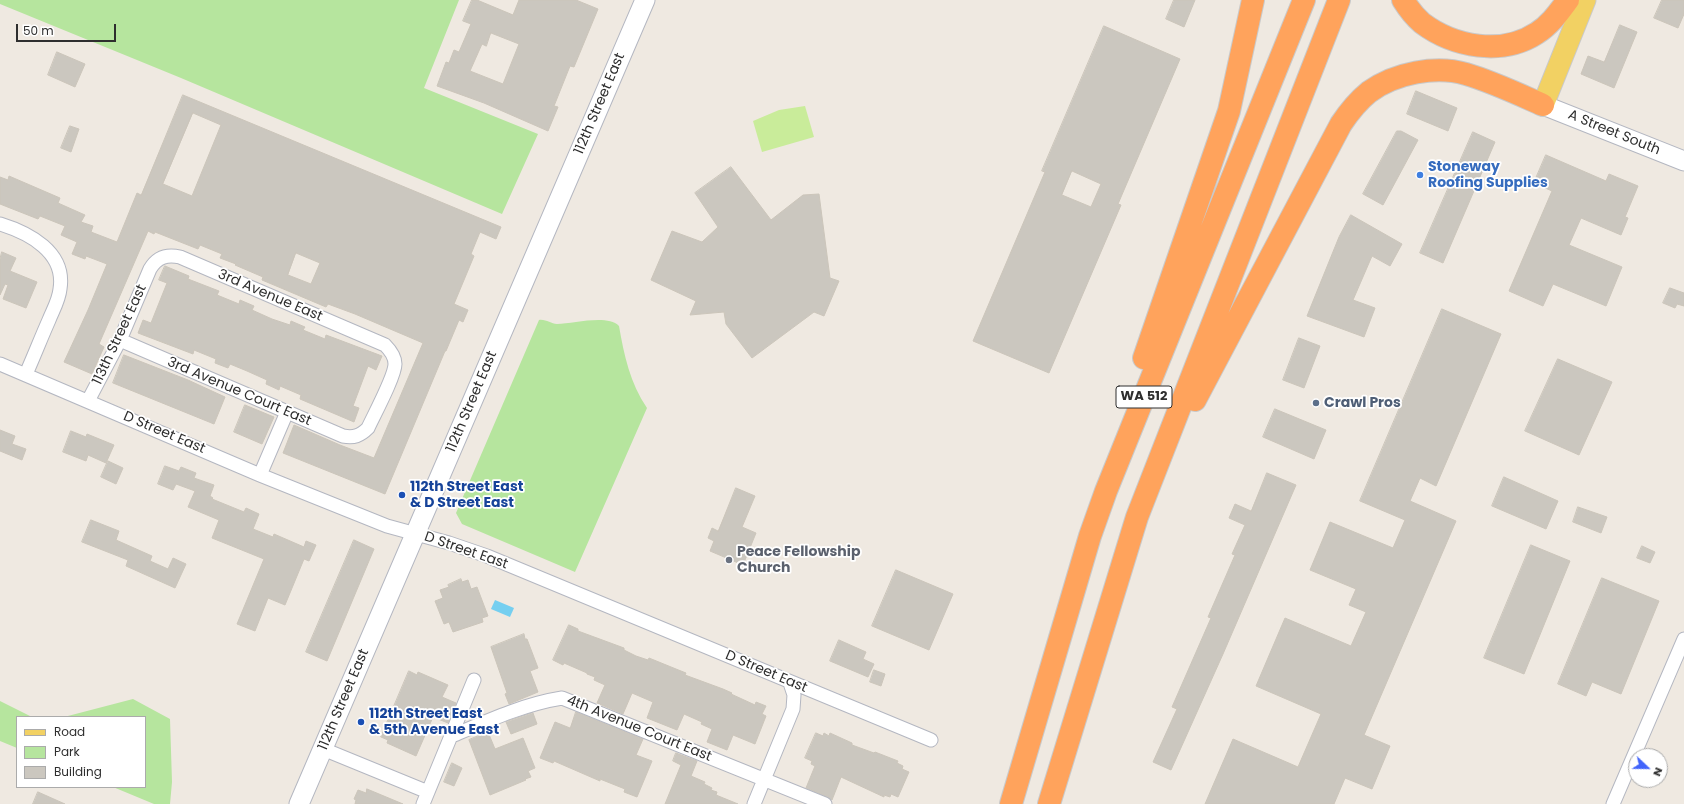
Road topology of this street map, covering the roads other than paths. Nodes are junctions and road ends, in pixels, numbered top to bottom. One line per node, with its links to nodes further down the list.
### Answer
1 (1253, 0): 21 (highway)
2 (1304, 0): 21 (highway, WA 512)
3 (1339, 0): 19 (highway, WA 512)
4 (1403, 0): 5 (highway)
5 (1568, 0)
6 (1585, 0): 8 (main road)
7 (640, 2): 20 (main road, 112th Street East)
8 (1544, 105): 9 (main road, A Street South); 19 (highway)
9 (1684, 161)
10 (0, 224): 14 (street)
11 (150, 269): 12 (street, 113th Street East); 17 (street, 3rd Avenue East)
12 (120, 340): 15 (street, 113th Street East); 16 (street, 3rd Avenue Court East)
13 (0, 364): 14 (street, D Street East)
14 (26, 374): 15 (street, D Street East)
15 (88, 401): 18 (street, D Street East)
16 (287, 412): 17 (street, 3rd Avenue Court East); 18 (street)
17 (359, 435)
18 (260, 475): 20 (street, D Street East)
19 (1137, 518): 35 (highway, WA 512)
20 (415, 534): 24 (street, D Street East); 27 (main road, 112th Street East)
21 (1090, 536): 34 (highway, WA 512)
22 (1684, 639): 36 (street)
23 (474, 680): 25 (street)
24 (790, 683): 26 (street, D Street East); 28 (street)
25 (452, 736): 28 (street, 4th Avenue Court East); 29 (street)
26 (931, 740)
27 (323, 749): 29 (street); 30 (main road, 112th Street East)
28 (764, 779): 32 (street); 33 (street, 4th Avenue Court East)
29 (428, 792): 31 (street)
30 (299, 804)
31 (423, 804)
32 (754, 804)
33 (825, 804)
34 (1010, 804)
35 (1049, 804)
36 (1613, 804)

